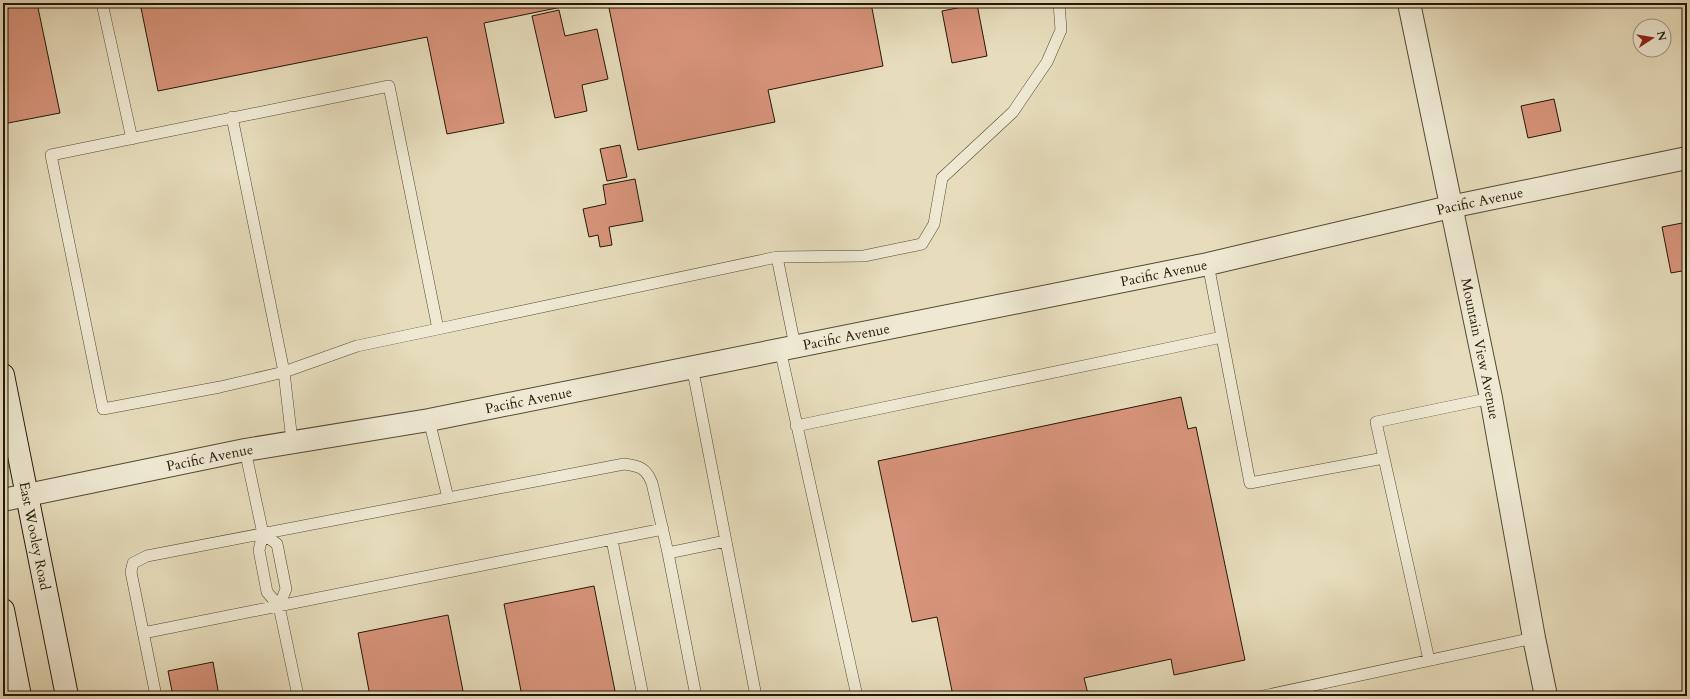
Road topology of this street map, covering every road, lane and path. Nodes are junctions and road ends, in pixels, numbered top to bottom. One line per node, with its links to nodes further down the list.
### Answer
1 (102, 3): 5 (lane)
2 (1059, 3): 8 (lane)
3 (1409, 3): 7 (street, Mountain View Avenue)
4 (232, 117): 5 (lane); 10 (lane); 14 (lane)
5 (132, 138): 14 (lane)
6 (1687, 158): 7 (street, Pacific Avenue)
7 (1450, 207): 9 (street, Pacific Avenue); 16 (street, Mountain View Avenue)
8 (778, 257): 10 (lane); 12 (lane)
9 (1208, 264): 11 (lane); 12 (street, Pacific Avenue)
10 (438, 329): 14 (lane)
11 (1222, 337): 18 (lane); 21 (lane)
12 (787, 347): 13 (street, Pacific Avenue); 18 (lane)
13 (692, 366): 17 (street, Pacific Avenue); 28 (lane)
14 (284, 372): 19 (lane)
15 (3, 375): 22 (street, East Wooley Road)
16 (1491, 398): 21 (lane); 33 (street, Mountain View Avenue)
17 (428, 420): 19 (street, Pacific Avenue); 23 (lane)
18 (796, 426): 42 (lane)
19 (292, 441): 20 (street, Pacific Avenue)
20 (245, 450): 22 (street, Pacific Avenue); 26 (lane)
21 (1384, 458): 34 (lane)
22 (27, 495): 24 (street, Pacific Avenue); 36 (street, East Wooley Road)
23 (448, 498): 25 (lane); 26 (lane)
24 (3, 500)
25 (663, 529): 27 (lane); 29 (lane)
26 (263, 534): 30 (lane); 30 (lane); 32 (lane)
27 (612, 540): 30 (lane); 39 (lane)
28 (726, 541): 29 (lane); 41 (lane)
29 (668, 553): 40 (lane)
30 (279, 606): 32 (lane); 38 (lane)
31 (3, 610): 35 (street)
32 (143, 634): 37 (lane)
33 (1534, 638): 34 (lane); 44 (street, Mountain View Avenue)
34 (1429, 660): 43 (lane)
35 (20, 696)
36 (67, 696)
37 (156, 696)
38 (298, 696)
39 (643, 696)
40 (696, 696)
41 (756, 696)
42 (857, 696)
43 (1263, 696)
44 (1544, 696)

